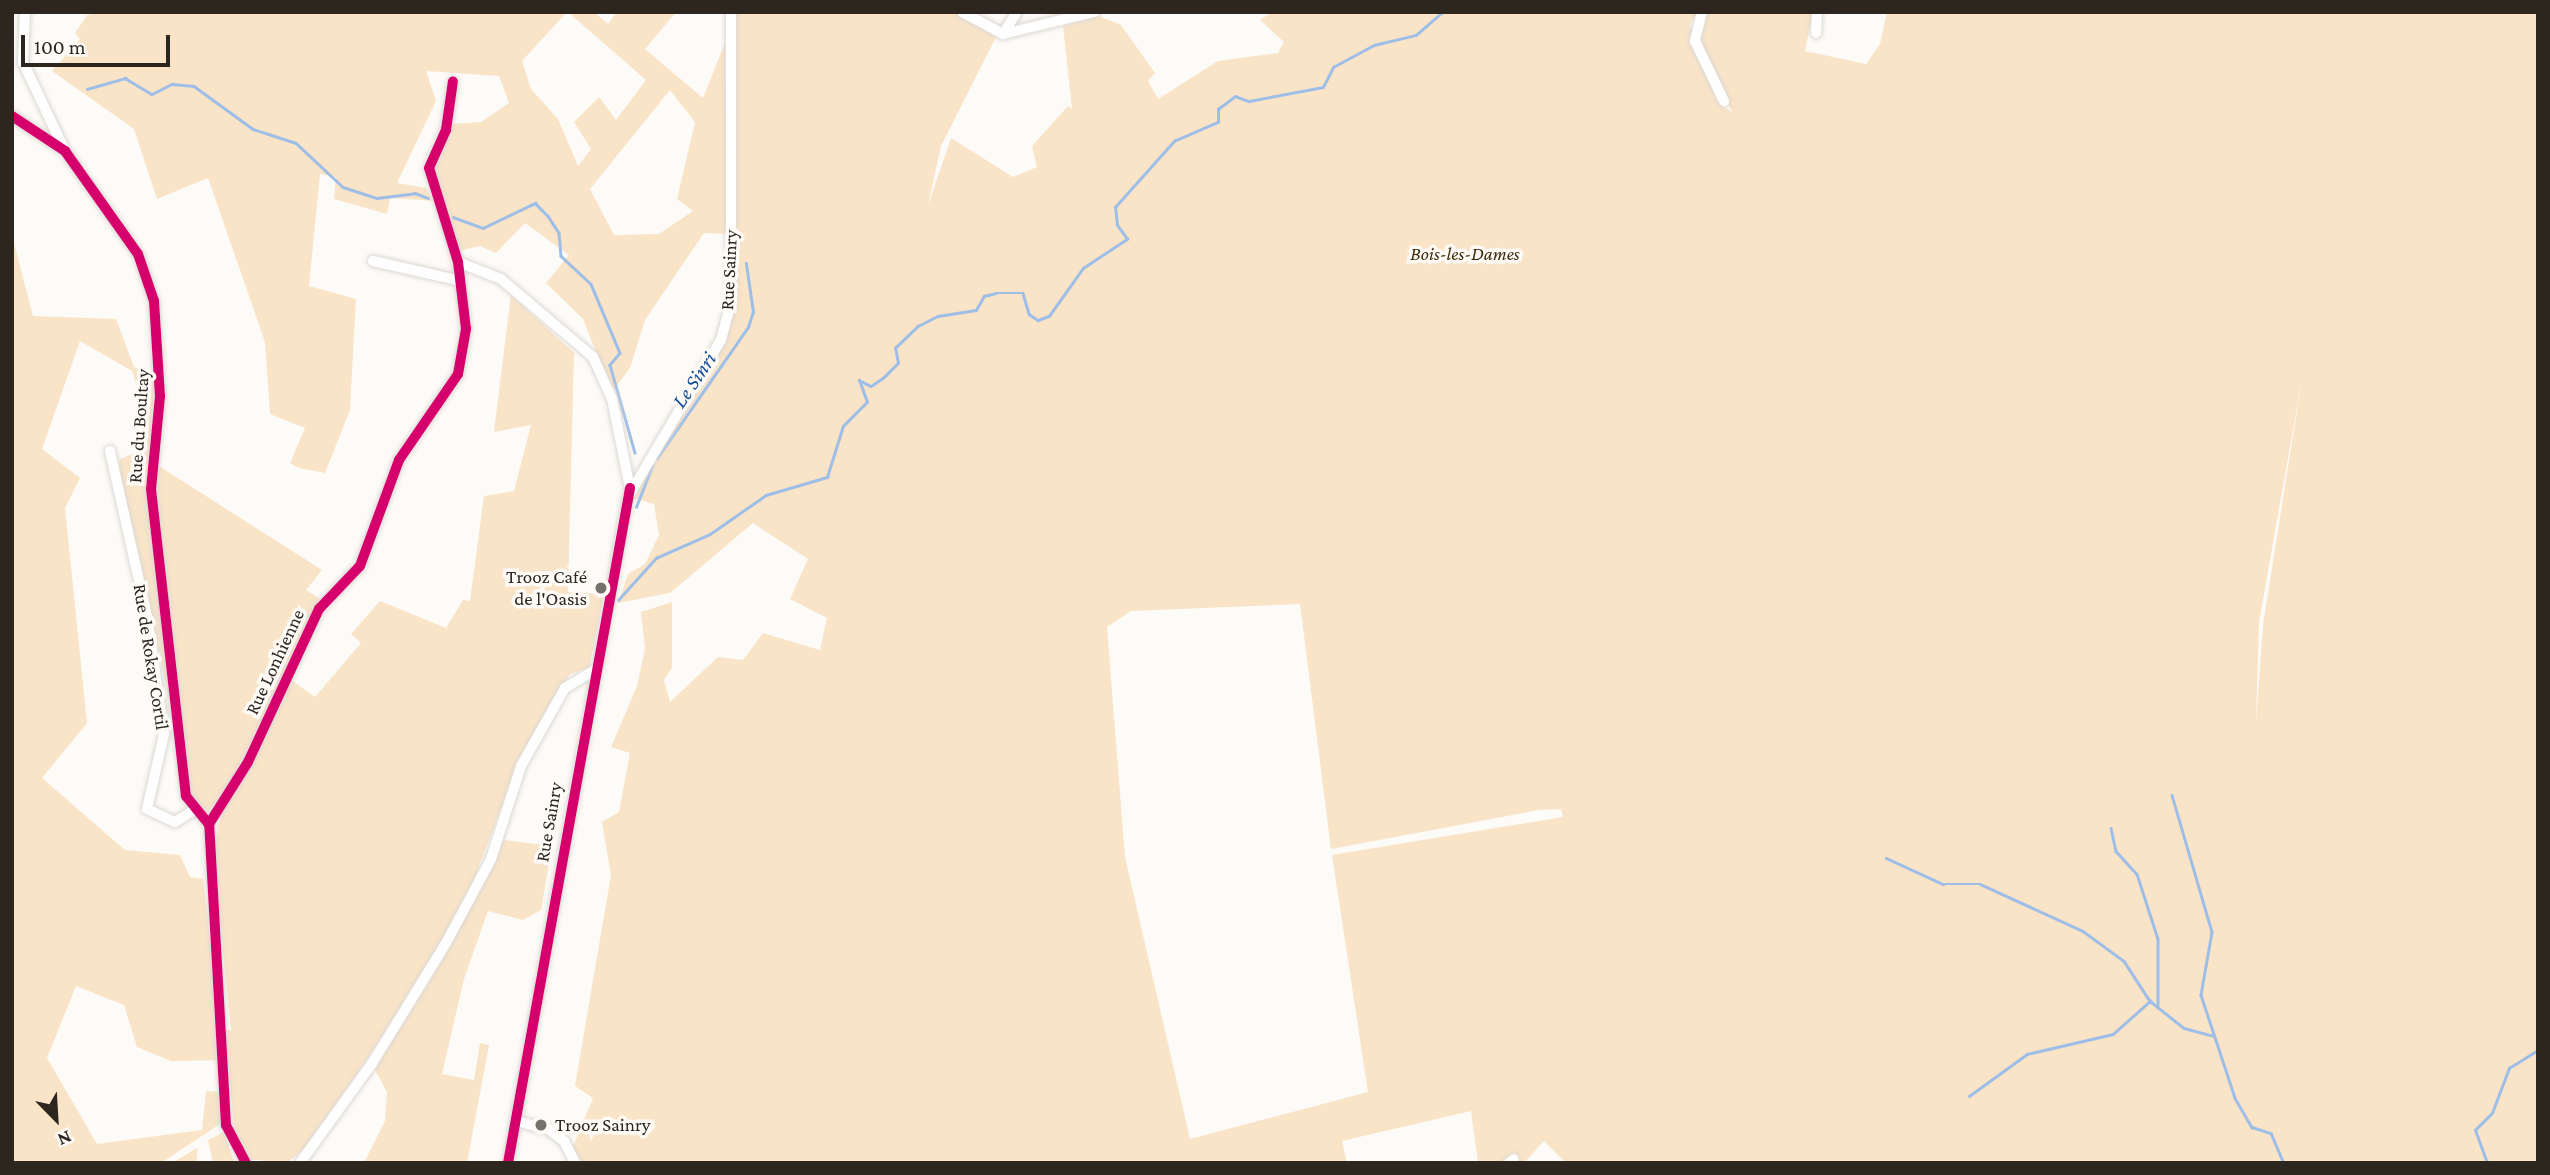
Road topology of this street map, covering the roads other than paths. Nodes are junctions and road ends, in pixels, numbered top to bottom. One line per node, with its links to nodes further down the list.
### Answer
1 (25, 12): 13 (street)
2 (731, 12): 18 (street, Rue Sainry)
3 (962, 12): 9 (street)
4 (1017, 12): 9 (street)
5 (1094, 12): 9 (street)
6 (1702, 12): 11 (street)
7 (1817, 12): 8 (street)
8 (1816, 33)
9 (1003, 34)
10 (453, 81): 15 (street, Rue Lonhienne)
11 (1724, 101)
12 (12, 116): 13 (street, Rue du Boultay)
13 (65, 151): 20 (street, Rue du Boultay)
14 (373, 261): 16 (street)
15 (458, 262): 16 (street, Rue Lonhienne); 18 (street)
16 (461, 281): 21 (street, Rue Lonhienne)
17 (110, 451): 20 (street, Rue de Rokay Cortil)
18 (631, 488): 19 (street, Rue Sainry)
19 (593, 671): 22 (street, Rue Sainry); 24 (street)
20 (194, 810): 21 (street, Rue du Boultay)
21 (209, 824): 23 (street)
22 (516, 1121): 25 (street, Rue Sainry); 26 (street)
23 (246, 1163)
24 (300, 1163)
25 (508, 1163)
26 (575, 1163)

